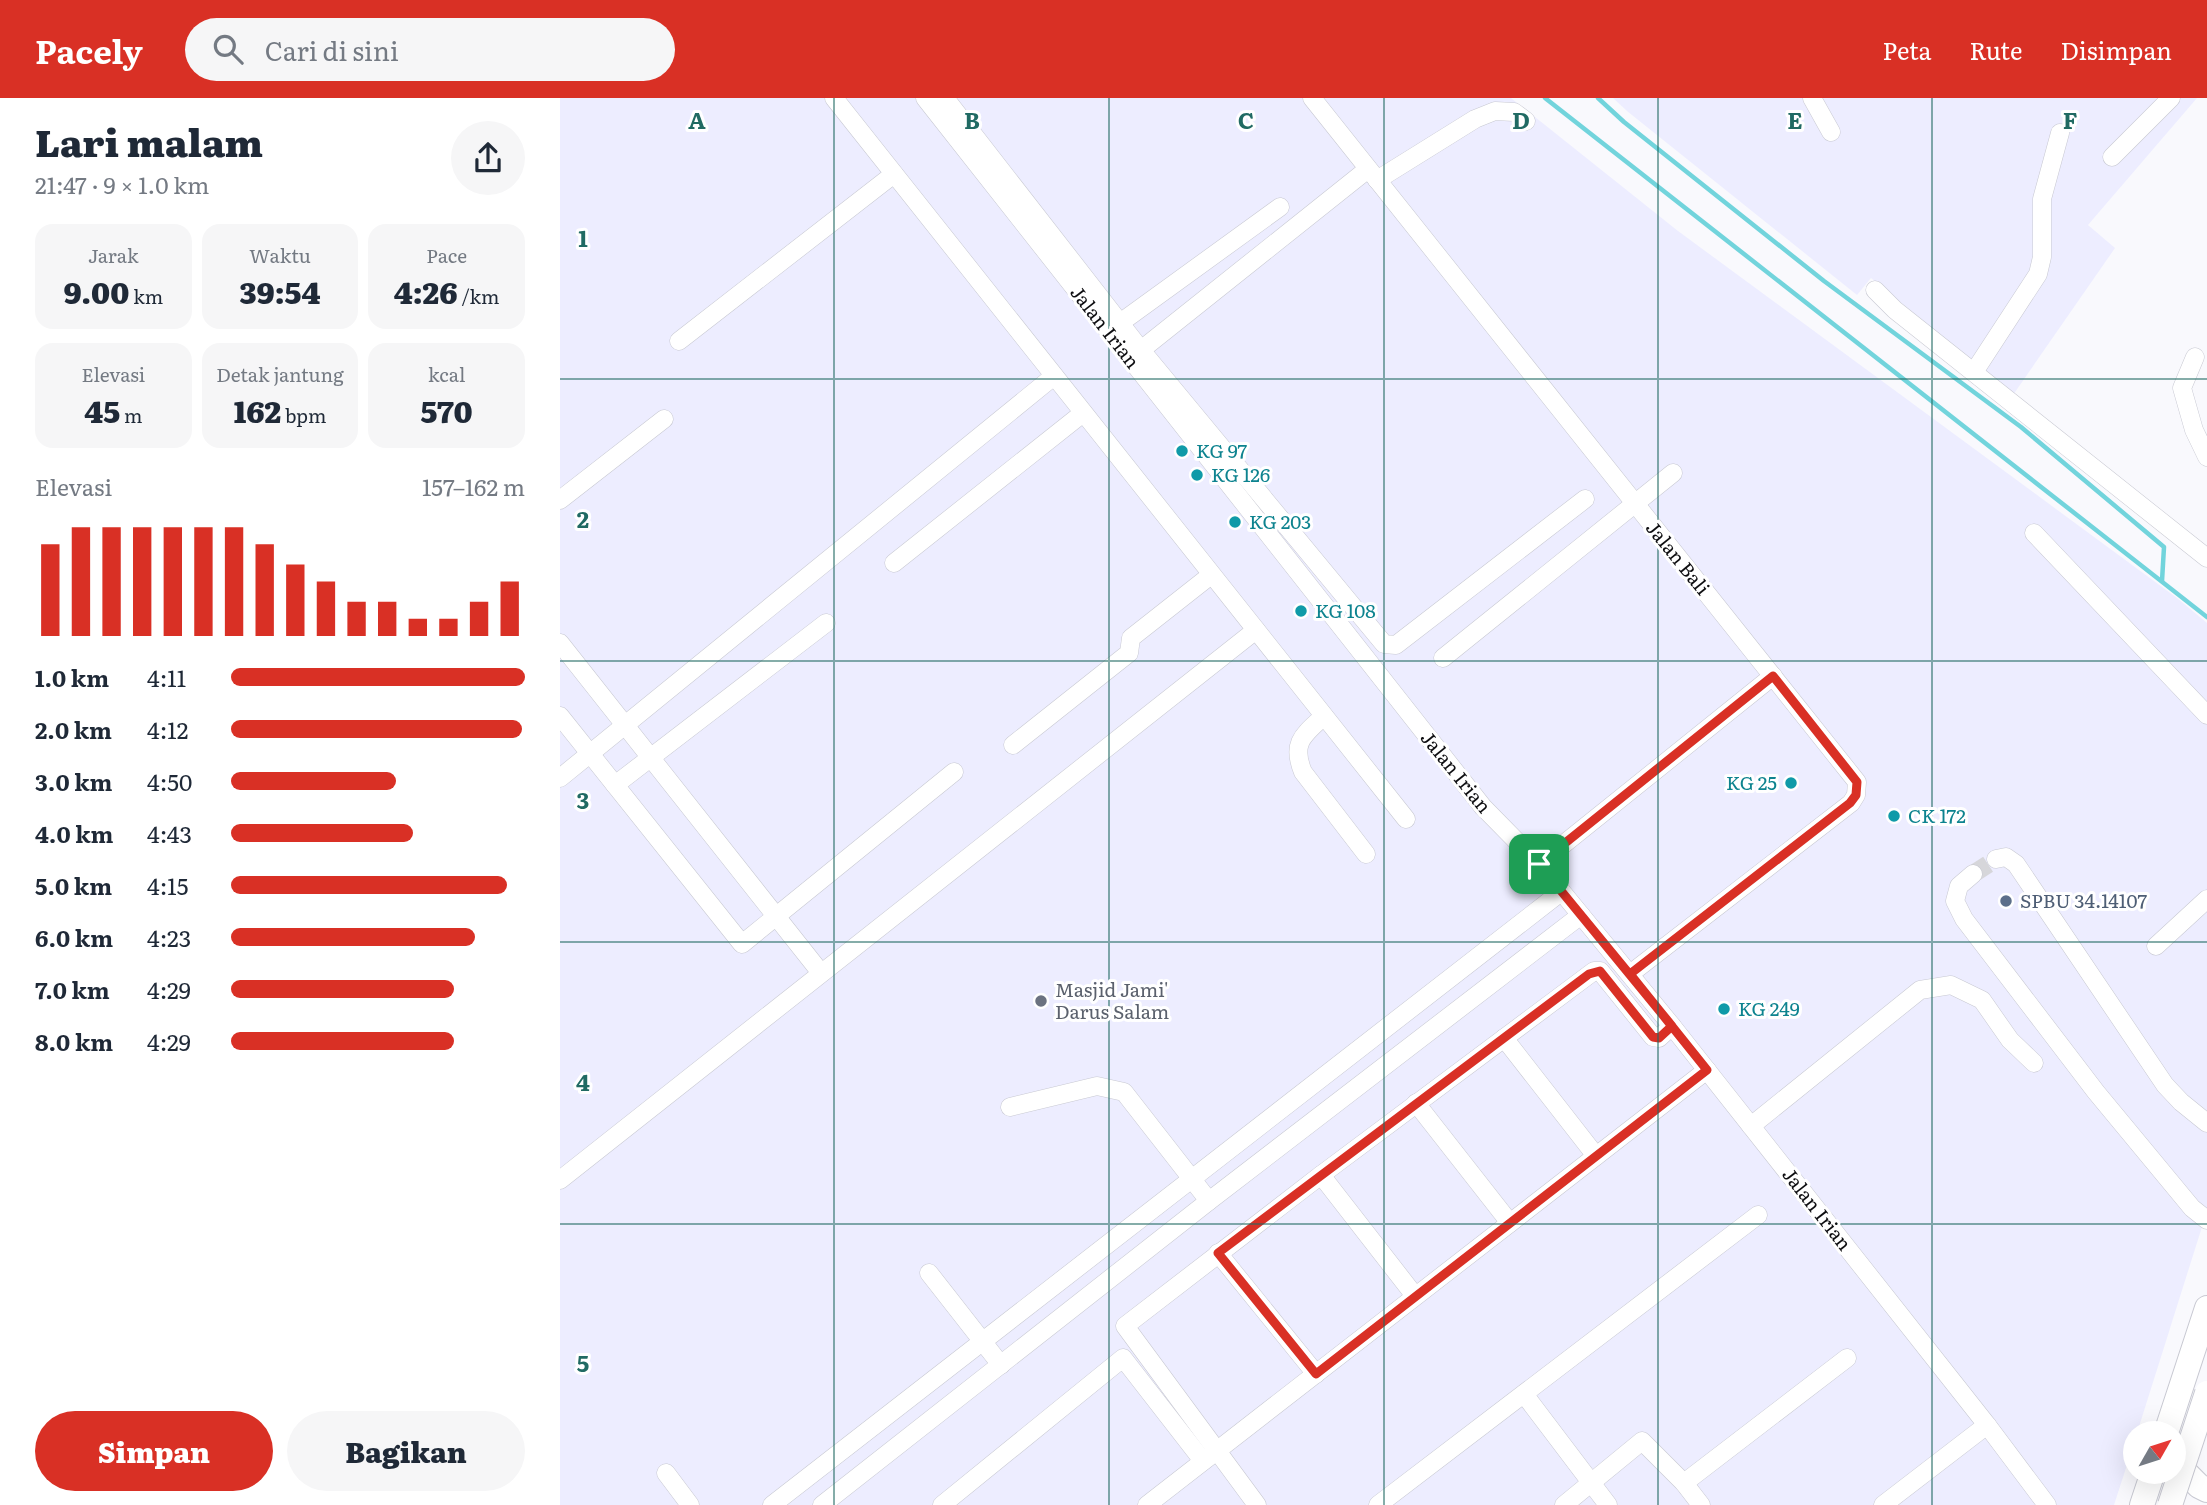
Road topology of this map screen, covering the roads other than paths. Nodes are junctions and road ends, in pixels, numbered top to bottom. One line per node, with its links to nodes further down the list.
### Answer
1 (834, 98): 11 (lane)
2 (925, 98): 50 (lane, Jalan Irian)
3 (945, 98): 15 (lane)
4 (1312, 98): 12 (lane, Jalan Bali)
5 (1812, 98): 8 (lane)
6 (2171, 98): 10 (lane)
7 (1526, 121): 12 (lane)
8 (1831, 132)
9 (2060, 133): 19 (lane)
10 (2112, 157)
11 (894, 174): 16 (lane); 20 (lane)
12 (1372, 175): 17 (lane); 27 (lane, Jalan Bali)
13 (1280, 207): 15 (lane)
14 (1875, 290): 19 (lane)
15 (1120, 323): 17 (lane)
16 (679, 341)
17 (1141, 350): 25 (lane)
18 (2195, 357): 23 (lane)
19 (1974, 372): 29 (lane)
20 (1054, 376): 21 (lane); 40 (lane)
21 (1083, 413): 30 (lane); 31 (lane)
22 (664, 419): 26 (lane)
23 (2207, 457)
24 (1673, 473): 27 (lane)
25 (1585, 499)
26 (560, 500)
27 (1635, 504): 35 (lane); 36 (lane, Jalan Bali)
28 (2034, 533): 37 (lane)
29 (2207, 558)
30 (894, 563)
31 (1211, 575): 33 (lane); 41 (lane)
32 (826, 622): 43 (lane)
33 (1256, 630): 39 (lane); 57 (lane)
34 (560, 643): 40 (lane)
35 (1443, 658)
36 (1773, 676): 50 (lane); 58 (lane, Jalan Bali)
37 (2207, 715)
38 (560, 716): 42 (lane)
39 (1324, 716): 47 (lane); 48 (lane)
40 (625, 725): 42 (lane); 43 (lane)
41 (1013, 745)
42 (590, 753): 45 (lane); 46 (lane)
43 (651, 757): 46 (lane); 55 (lane)
44 (954, 772): 55 (lane)
45 (560, 778)
46 (615, 785): 55 (lane)
47 (1406, 819)
48 (1366, 854)
49 (1996, 859): 65 (lane)
50 (1539, 864): 52 (lane, Jalan Irian)
51 (1973, 874): 73 (lane)
52 (1561, 892): 54 (lane, Jalan Irian); 69 (lane)
53 (2207, 898): 56 (lane)
54 (1581, 915): 58 (lane, Jalan Irian); 71 (lane)
55 (777, 916): 57 (lane)
56 (2156, 946)
57 (821, 974): 70 (lane)
58 (1630, 974): 59 (lane, Jalan Irian)
59 (1672, 1026): 60 (lane); 62 (lane, Jalan Irian)
60 (1504, 1038): 63 (lane); 67 (lane)
61 (2034, 1063): 66 (lane)
62 (1707, 1070): 66 (lane, Jalan Irian); 67 (lane)
63 (1416, 1103): 68 (lane); 74 (lane)
64 (1010, 1107): 69 (lane)
65 (2207, 1123)
66 (1751, 1126): 86 (lane, Jalan Irian)
67 (1597, 1156): 74 (lane)
68 (1321, 1175): 75 (lane); 77 (lane)
69 (1191, 1178): 71 (lane); 79 (lane)
70 (560, 1180)
71 (1209, 1200): 81 (lane)
72 (1758, 1215): 84 (lane)
73 (2207, 1220)
74 (1510, 1223): 77 (lane)
75 (1218, 1253): 82 (lane); 87 (lane)
76 (929, 1273): 79 (lane)
77 (1415, 1296): 82 (lane)
78 (2207, 1308): 85 (highway)
79 (983, 1342): 81 (lane); 95 (lane)
80 (1847, 1358): 90 (lane)
81 (1001, 1366): 96 (lane)
82 (1316, 1374): 87 (lane)
83 (2207, 1393): 107 (highway, bridge)
84 (1524, 1394): 91 (lane); 100 (lane)
85 (2170, 1421)
86 (1987, 1424): 104 (lane); 105 (lane, Jalan Irian)
87 (1210, 1455): 97 (lane); 98 (lane); 99 (lane)
88 (666, 1473): 94 (lane)
89 (2186, 1473): 93 (highway)
90 (1684, 1483): 91 (lane); 103 (lane)
91 (1592, 1484): 101 (lane); 102 (lane)
92 (2149, 1484): 106 (highway)
93 (2207, 1490)
94 (690, 1505)
95 (772, 1505)
96 (822, 1505)
97 (942, 1505)
98 (1147, 1505)
99 (1257, 1505)
100 (1378, 1505)
101 (1564, 1505)
102 (1608, 1505)
103 (1701, 1505)
104 (1883, 1505)
105 (2047, 1505)
106 (2142, 1505)
107 (2170, 1505)

